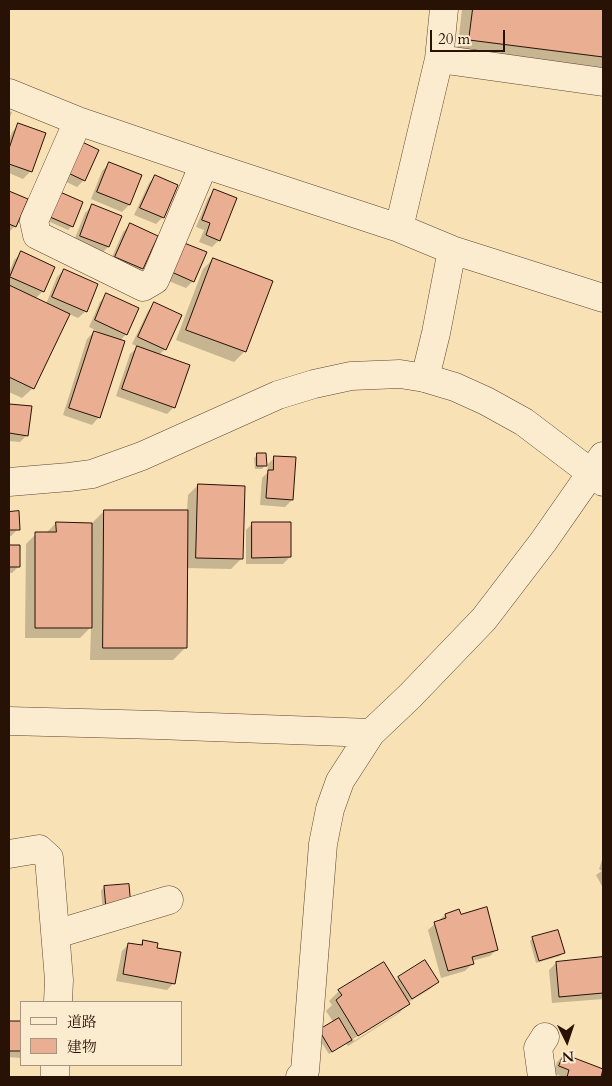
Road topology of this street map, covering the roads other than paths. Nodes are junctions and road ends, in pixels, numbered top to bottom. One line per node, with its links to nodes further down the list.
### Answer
1 (444, 9): 2 (street)
2 (438, 59): 3 (street); 7 (street)
3 (603, 82)
4 (9, 93): 5 (street)
5 (78, 121): 6 (street); 6 (street)
6 (204, 164): 7 (street)
7 (399, 228): 8 (street)
8 (452, 250): 9 (street); 10 (street)
9 (603, 298)
10 (425, 378): 11 (street); 12 (street)
11 (599, 470): 14 (street)
12 (9, 482)
13 (9, 721): 14 (street)
14 (371, 733): 20 (street)
15 (9, 854): 17 (street)
16 (169, 900): 17 (street)
17 (56, 934): 18 (street)
18 (58, 1001)
19 (545, 1037): 21 (street)
20 (300, 1077)
21 (542, 1077)

